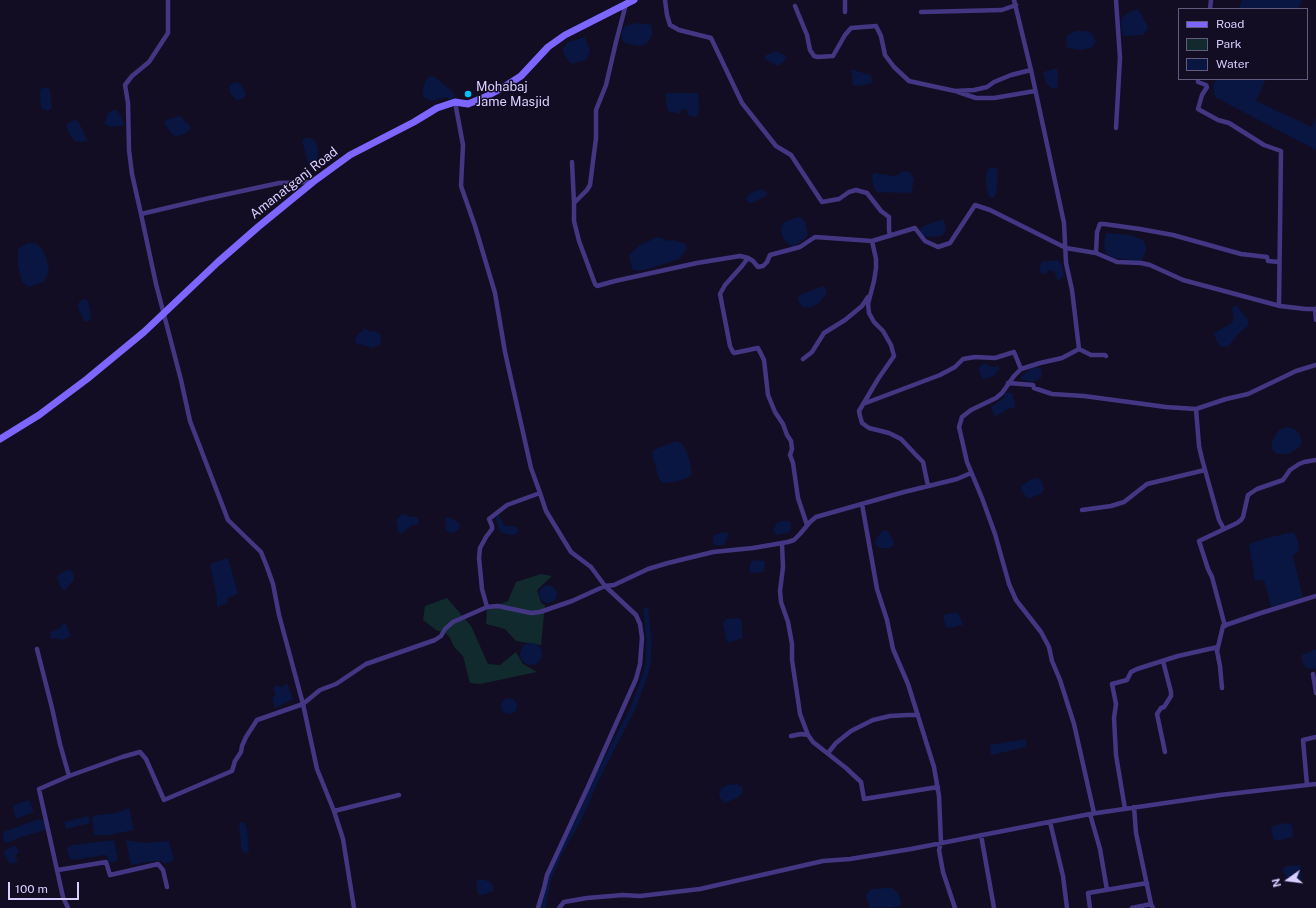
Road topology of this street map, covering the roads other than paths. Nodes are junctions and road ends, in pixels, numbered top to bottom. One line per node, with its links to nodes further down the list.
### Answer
1 (168, 0): 21 (street)
2 (634, 0): 7 (main road, Amanatganj Road)
3 (665, 0): 22 (street)
4 (845, 0): 10 (street)
5 (1014, 0): 8 (street)
6 (1116, 0): 17 (street)
7 (626, 4): 16 (main road, Amanatganj Road); 20 (street)
8 (1016, 5): 11 (street); 12 (street)
9 (795, 6): 14 (street)
10 (845, 12)
11 (921, 12)
12 (1031, 70): 14 (street); 15 (street)
13 (1198, 80): 27 (street)
14 (955, 91): 15 (street)
15 (1035, 91): 24 (street)
16 (455, 102): 19 (main road, Amanatganj Road); 46 (street)
17 (1116, 128)
18 (572, 162): 20 (street)
19 (313, 182): 21 (street); 31 (main road, Amanatganj Road)
20 (574, 203): 26 (street)
21 (141, 214): 31 (street)
22 (890, 236): 23 (street); 24 (street)
23 (872, 241): 26 (street); 28 (street)
24 (1066, 248): 25 (street); 33 (street)
25 (1096, 253): 27 (street); 29 (street)
26 (748, 258): 49 (street)
27 (1279, 262): 29 (street)
28 (872, 292): 35 (street); 39 (street)
29 (1279, 305): 30 (street)
30 (1315, 309): 32 (street)
31 (164, 313): 41 (main road, Amanatganj Road); 62 (street)
32 (1316, 320)
33 (1079, 349): 34 (street); 37 (street)
34 (1106, 356)
35 (804, 359)
36 (1316, 365): 40 (street)
37 (1021, 369): 38 (street); 39 (street)
38 (1008, 383): 40 (street); 44 (street)
39 (863, 404): 45 (street)
40 (1196, 409): 43 (street)
41 (0, 439)
42 (1316, 460): 50 (street)
43 (1205, 470): 48 (street); 50 (street)
44 (971, 473): 45 (street); 77 (street)
45 (928, 486): 47 (street)
46 (540, 493): 52 (street); 54 (street)
47 (862, 504): 49 (street); 63 (street)
48 (1082, 510)
49 (807, 525): 51 (street)
50 (1224, 529): 55 (street)
51 (782, 544): 52 (street); 64 (street)
52 (605, 586): 54 (street); 88 (street)
53 (1316, 596): 55 (street)
54 (487, 607): 62 (street)
55 (1225, 626): 56 (street)
56 (1218, 646): 58 (street); 60 (street)
57 (37, 649): 69 (street)
58 (1163, 661): 67 (street); 75 (street)
59 (1313, 674): 61 (street)
60 (1222, 688)
61 (1316, 693)
62 (303, 704): 69 (street); 76 (street)
63 (918, 715): 68 (street); 72 (street)
64 (808, 735): 65 (street); 68 (street)
65 (791, 736)
66 (1316, 737): 71 (street)
67 (1165, 752)
68 (828, 753): 72 (street)
69 (69, 776): 81 (street)
70 (1316, 784): 71 (street)
71 (1307, 785): 74 (street)
72 (938, 787): 80 (street)
73 (399, 796): 76 (street)
74 (1134, 807): 75 (street); 82 (street)
75 (1125, 809): 77 (street)
76 (334, 811): 87 (street)
77 (1092, 814): 78 (street); 84 (street)
78 (1050, 822): 79 (street); 92 (street)
79 (981, 835): 80 (street); 91 (street)
80 (941, 843): 89 (street); 90 (street)
81 (58, 870): 83 (street); 86 (street)
82 (1147, 883): 84 (street); 85 (street)
83 (167, 887)
84 (1107, 890): 93 (street)
85 (1152, 906): 94 (street)
86 (68, 908)
87 (354, 908)
88 (538, 908)
89 (559, 908)
90 (955, 908)
91 (994, 908)
92 (1067, 908)
93 (1090, 908)
94 (1132, 908)

